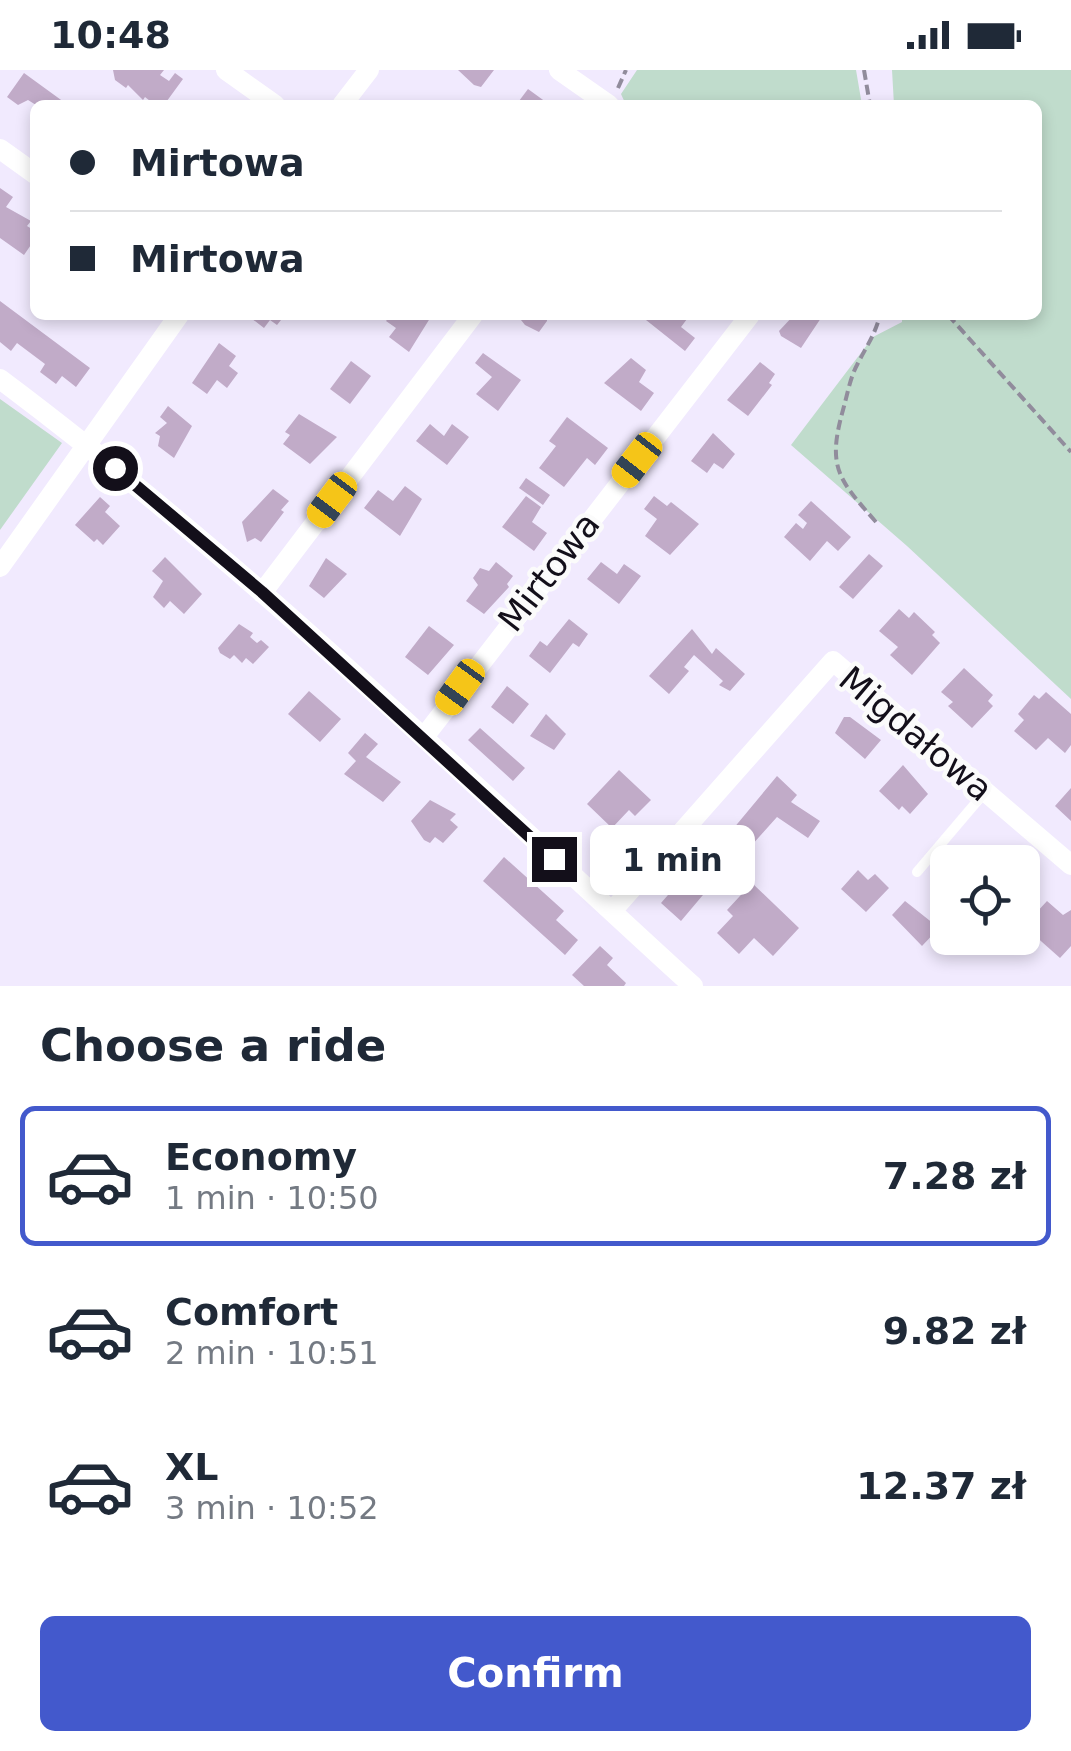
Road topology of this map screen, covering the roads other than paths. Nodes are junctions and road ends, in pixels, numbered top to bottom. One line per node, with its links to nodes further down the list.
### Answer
1 (226, 70): 4 (street)
2 (368, 70): 5 (street)
3 (559, 70): 6 (street)
4 (267, 100)
5 (346, 100)
6 (601, 100)
7 (0, 149): 8 (street)
8 (30, 170)
9 (175, 320): 13 (street)
10 (469, 320): 15 (street)
11 (746, 320): 16 (street, Mirtowa)
12 (0, 379): 13 (street)
13 (86, 443): 14 (street); 15 (street)
14 (0, 567)
15 (262, 592): 16 (street)
16 (424, 737): 20 (street)
17 (986, 792): 18 (street, Migdałowa); 19 (lane); 20 (street, Migdałowa)
18 (1071, 864)
19 (917, 872)
20 (612, 912): 21 (street)
21 (694, 986)

